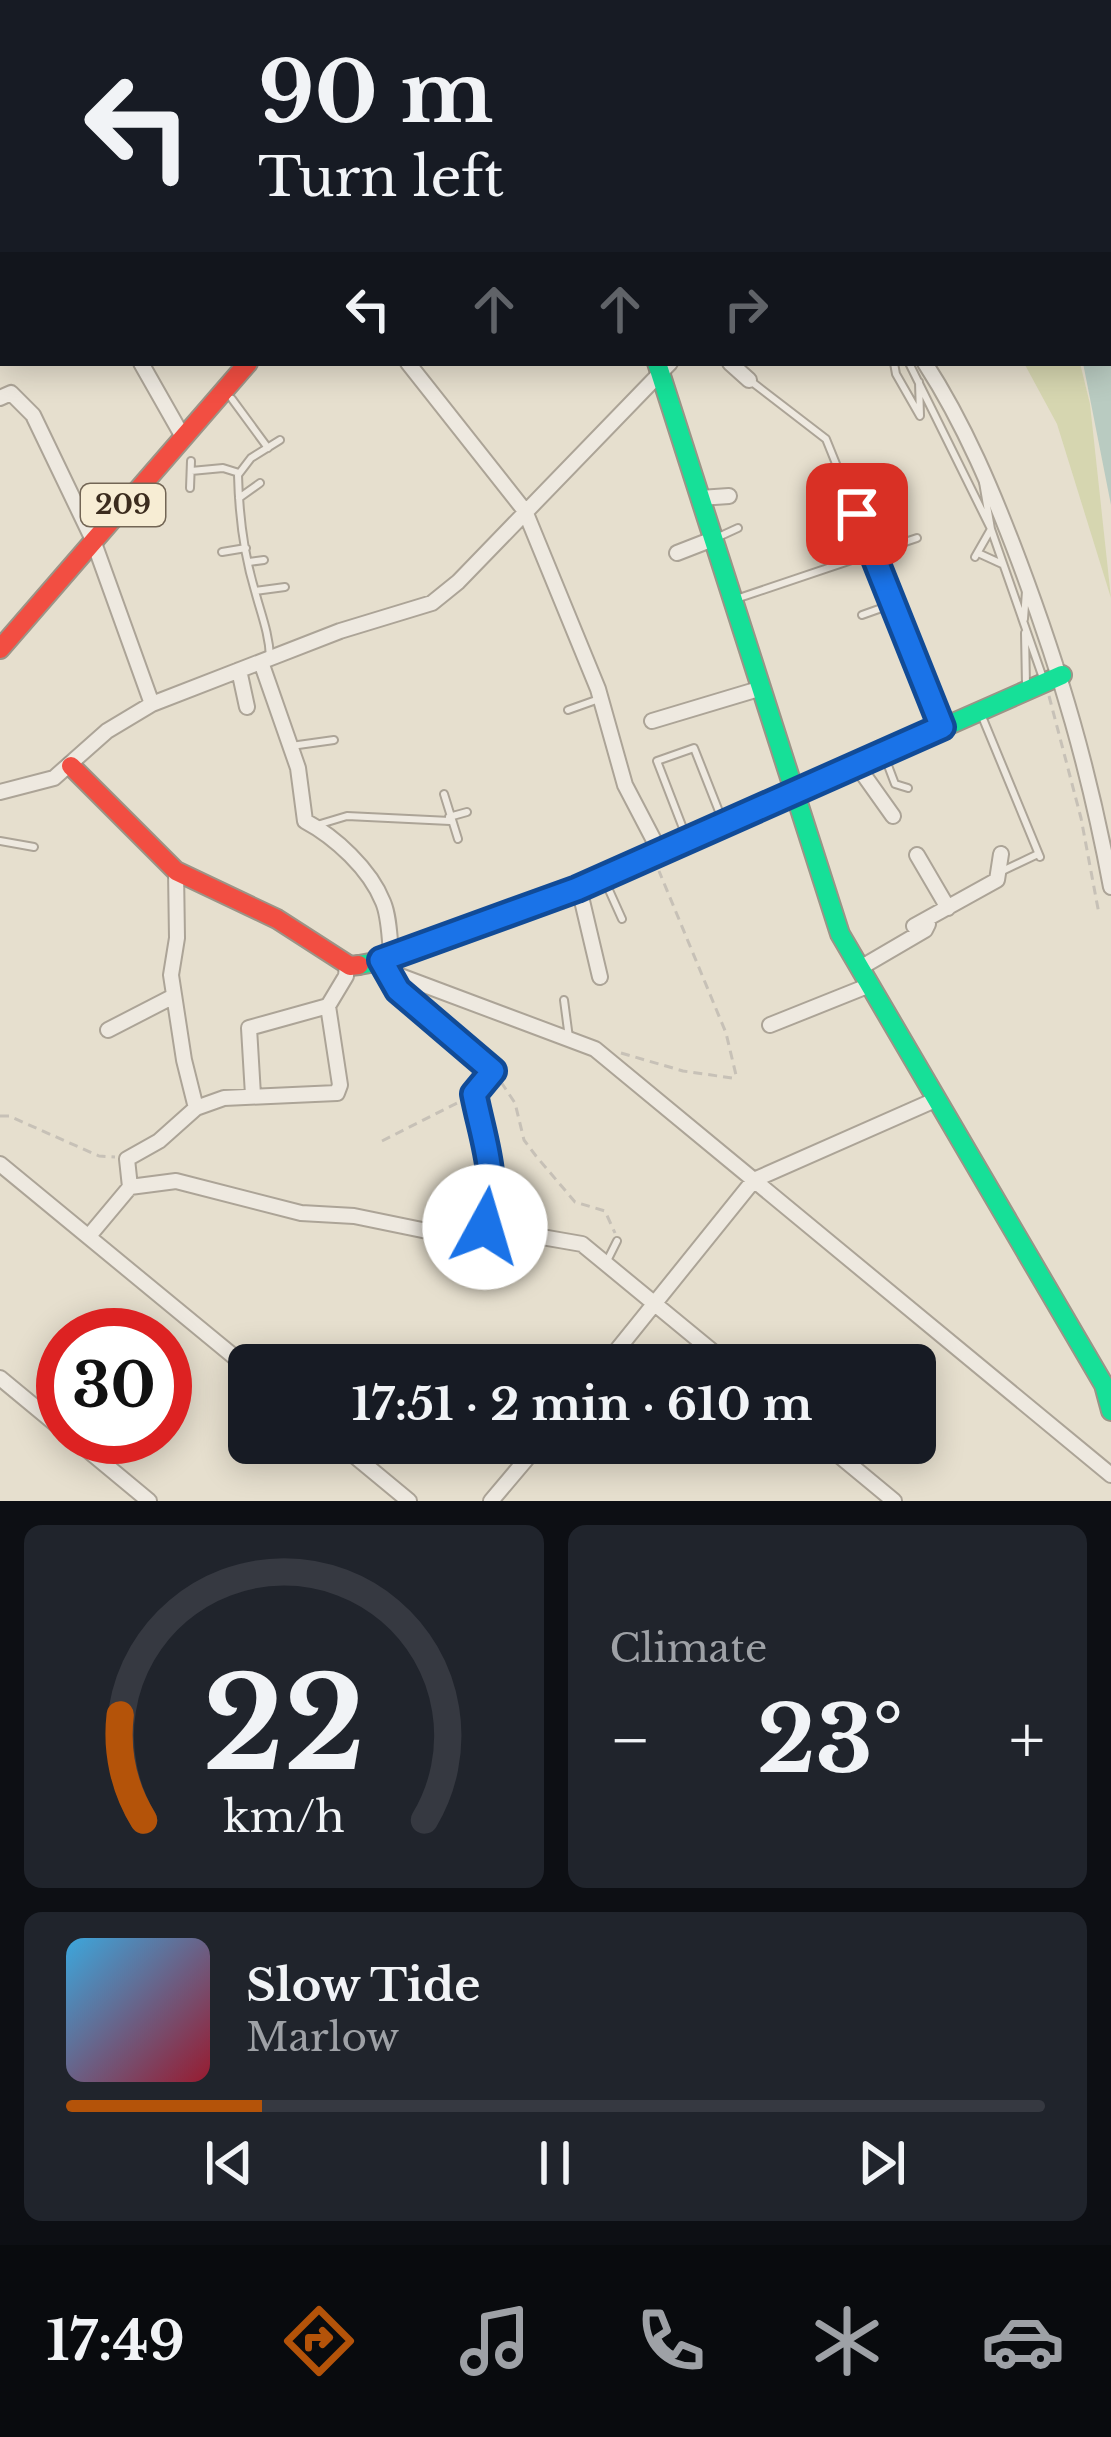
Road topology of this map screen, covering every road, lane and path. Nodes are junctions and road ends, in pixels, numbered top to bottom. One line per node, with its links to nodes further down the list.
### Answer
1 (143, 366): 13 (street)
2 (245, 366): 13 (main road, 209)
3 (410, 366): 24 (street)
4 (662, 366): 23 (main road); 24 (street)
5 (733, 366): 9 (street)
6 (895, 366): 10 (lane)
7 (911, 366): 10 (lane)
8 (927, 366): 18 (street)
9 (749, 380): 32 (lane)
10 (919, 380): 26 (lane)
11 (0, 398): 29 (street)
12 (232, 399): 15 (lane)
13 (182, 439): 16 (lane); 29 (main road, 209)
14 (280, 440): 15 (lane)
15 (268, 448): 17 (lane)
16 (192, 467): 17 (lane); 20 (lane)
17 (239, 473): 22 (lane)
18 (985, 473): 26 (lane); 37 (street)
19 (260, 483): 22 (lane)
20 (190, 488)
21 (729, 496): 23 (street)
22 (238, 498): 30 (lane)
23 (700, 498): 28 (main road)
24 (525, 511): 45 (street); 49 (street)
25 (738, 528): 28 (lane)
26 (991, 529): 36 (lane); 36 (lane)
27 (916, 538): 32 (lane)
28 (713, 539): 33 (street); 40 (main road)
29 (93, 540): 44 (main road, 209); 50 (street)
30 (245, 548): 31 (lane); 35 (lane)
31 (222, 552)
32 (872, 552): 40 (lane); 41 (lane)
33 (677, 553)
34 (264, 560): 35 (lane)
35 (249, 562): 39 (lane)
36 (1004, 564): 43 (lane)
37 (1027, 581): 43 (lane); 47 (street)
38 (285, 587): 39 (lane)
39 (255, 591): 45 (lane)
40 (733, 600): 48 (main road)
41 (893, 604): 42 (lane); 55 (lane)
42 (862, 616)
43 (1024, 623): 47 (lane); 47 (lane)
44 (0, 649)
45 (266, 660): 46 (street); 57 (street)
46 (239, 670): 50 (street); 51 (street)
47 (1044, 683): 53 (main road); 80 (street); 83 (path)
48 (761, 688): 54 (street); 63 (main road)
49 (601, 698): 52 (lane); 74 (street)
50 (152, 704): 60 (street)
51 (247, 707)
52 (568, 710)
53 (980, 710): 55 (main road); 78 (lane)
54 (652, 722)
55 (942, 727): 58 (main road)
56 (334, 740): 57 (lane)
57 (291, 746): 69 (street)
58 (883, 752): 59 (main road); 61 (lane)
59 (856, 764): 63 (main road); 66 (street)
60 (71, 766): 62 (street); 77 (main road)
61 (908, 788)
62 (0, 792)
63 (795, 792): 68 (main road); 87 (main road)
64 (444, 794): 67 (lane)
65 (467, 812): 67 (lane)
66 (893, 817)
67 (449, 819): 69 (lane); 70 (lane)
68 (724, 823): 71 (main road); 71 (lane)
69 (314, 826): 85 (street)
70 (458, 839)
71 (687, 839): 74 (main road)
72 (0, 841): 73 (lane)
73 (34, 847)
74 (656, 854): 79 (main road); 95 (path)
75 (1001, 854): 78 (street)
76 (917, 855): 82 (street)
77 (176, 871): 86 (main road); 89 (street)
78 (998, 873): 82 (street)
79 (603, 877): 81 (main road); 84 (lane)
80 (1111, 887)
81 (579, 888): 85 (main road); 88 (street)
82 (947, 908): 87 (street)
83 (1099, 914)
84 (622, 919)
85 (387, 963): 86 (main road); 94 (street); 96 (street)
86 (346, 964): 91 (street)
87 (865, 976): 92 (street); 99 (main road)
88 (600, 977)
89 (174, 996): 93 (street); 100 (street)
90 (564, 1000): 94 (lane)
91 (328, 1006): 98 (street); 98 (street)
92 (770, 1025)
93 (108, 1030)
94 (569, 1039): 95 (street)
95 (596, 1049): 105 (street)
96 (491, 1073): 97 (street); 109 (path)
97 (474, 1094): 102 (path); 107 (street)
98 (253, 1095): 100 (street)
99 (935, 1100): 105 (street); 117 (main road)
100 (196, 1108): 103 (street)
101 (0, 1116): 103 (path)
102 (382, 1141)
103 (127, 1160): 106 (street)
104 (0, 1163): 108 (street)
105 (754, 1180): 111 (street); 122 (street)
106 (130, 1187): 107 (street); 108 (street)
107 (485, 1227): 110 (street)
108 (89, 1237): 114 (street)
109 (617, 1241): 110 (lane)
110 (606, 1263): 111 (street)
111 (656, 1304): 112 (street); 113 (street)
112 (623, 1344)
113 (704, 1344)
114 (228, 1352)
115 (0, 1378): 116 (street)
116 (36, 1408)
117 (1111, 1412)
118 (104, 1464): 123 (street)
119 (364, 1464): 124 (street)
120 (522, 1464): 125 (street)
121 (849, 1464): 126 (street)
122 (1111, 1475)
123 (149, 1501)
124 (409, 1501)
125 (491, 1501)
126 (894, 1501)

